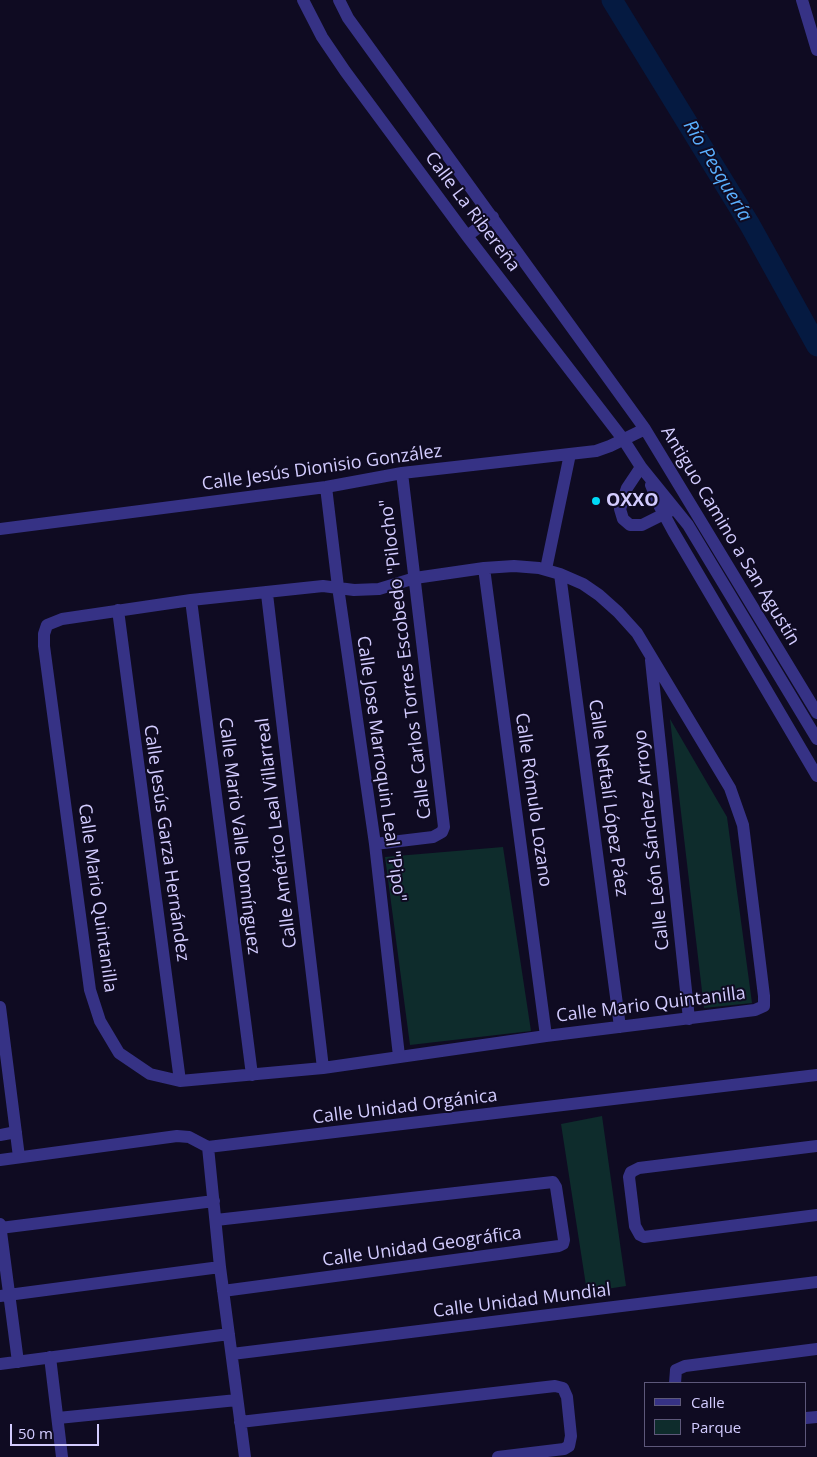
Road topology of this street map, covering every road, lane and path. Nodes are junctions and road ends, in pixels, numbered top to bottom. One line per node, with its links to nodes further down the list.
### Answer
1 (304, 0): 7 (street, Calle La Ribereña)
2 (338, 0): 6 (street, Calle La Ribereña)
3 (802, 0): 4 (street)
4 (812, 22): 5 (street)
5 (817, 50)
6 (494, 217): 7 (street); 8 (street, Calle La Ribereña)
7 (467, 236): 9 (street, Calle La Ribereña)
8 (645, 429): 9 (street, Calle Jesús Dionisio González); 27 (street, Antiguo Camino a San Agustín)
9 (623, 438): 10 (street, Calle Jesús Dionisio González); 11 (street)
10 (570, 454): 12 (street, Calle Jesús Dionisio González); 17 (street)
11 (641, 466): 14 (street); 14 (street)
12 (402, 473): 13 (street, Calle Jesús Dionisio González); 19 (street, Calle Carlos Torres Escobedo "Pilocho")
13 (326, 487): 15 (street, Calle Jesús Dionisio González); 20 (street, Calle Jose Marroquin Leal "Pipo")
14 (670, 512): 24 (street); 25 (street, Antiguo Camino a San Agustín)
15 (0, 529)
16 (484, 568): 17 (street, Calle Mario Quintanilla); 19 (street, Calle Mario Quintanilla); 34 (street, Calle Rómulo Lozano)
17 (546, 570): 18 (street, Calle Mario Quintanilla)
18 (560, 574): 26 (street, Calle Mario Quintanilla); 33 (street, Calle Neftalí López Páez)
19 (415, 578): 20 (street, Calle Mario Quintanilla); 30 (street, Calle Carlos Torres Escobedo "Pilocho")
20 (338, 587): 21 (street, Calle Mario Quintanilla); 30 (street, Calle Jose Marroquin Leal "Pipo")
21 (267, 594): 22 (street, Calle Mario Quintanilla); 36 (street, Calle Américo Leal Villarreal)
22 (191, 600): 23 (street, Calle Mario Quintanilla); 37 (street, Calle Mario Valle Domínguez)
23 (118, 610): 39 (street, Calle Jesús Garza Hernández); 39 (street, Calle Mario Quintanilla)
24 (728, 624): 25 (street); 29 (street)
25 (753, 634): 28 (street, Antiguo Camino a San Agustín)
26 (650, 658): 32 (street, Calle León Sánchez Arroyo); 32 (street, Calle Mario Quintanilla)
27 (817, 713)
28 (817, 739)
29 (817, 776)
30 (375, 844): 35 (street, Calle Jose Marroquin Leal "Pipo")
31 (0, 1007): 40 (street)
32 (689, 1019): 33 (street, Calle Mario Quintanilla)
33 (620, 1027): 34 (street, Calle Mario Quintanilla)
34 (546, 1036): 35 (street, Calle Mario Quintanilla)
35 (399, 1056): 36 (street, Calle Mario Quintanilla)
36 (323, 1068): 37 (street, Calle Mario Quintanilla)
37 (252, 1075): 39 (street, Calle Mario Quintanilla)
38 (817, 1075): 43 (street, Calle Unidad Orgánica)
39 (180, 1081)
40 (16, 1132): 41 (street); 44 (street)
41 (0, 1135)
42 (817, 1146): 47 (street)
43 (208, 1147): 44 (street); 46 (street)
44 (19, 1157): 45 (street)
45 (0, 1160)
46 (214, 1201): 48 (street); 49 (street)
47 (817, 1215)
48 (216, 1220): 50 (street); 52 (street, Calle Unidad Geográfica)
49 (0, 1227): 53 (street)
50 (220, 1267): 52 (street); 53 (street)
51 (817, 1282): 56 (street, Calle Unidad Mundial)
52 (223, 1291): 54 (street)
53 (5, 1295): 58 (street)
54 (229, 1334): 56 (street); 57 (street)
55 (817, 1349): 60 (street)
56 (232, 1354): 61 (street)
57 (50, 1357): 58 (street); 62 (street)
58 (18, 1362): 59 (street)
59 (0, 1364)
60 (675, 1382)
61 (237, 1400): 62 (street); 63 (street)
62 (58, 1418): 64 (street)
63 (240, 1422): 65 (street); 66 (street)
64 (62, 1457)
65 (245, 1457)
66 (498, 1457)

